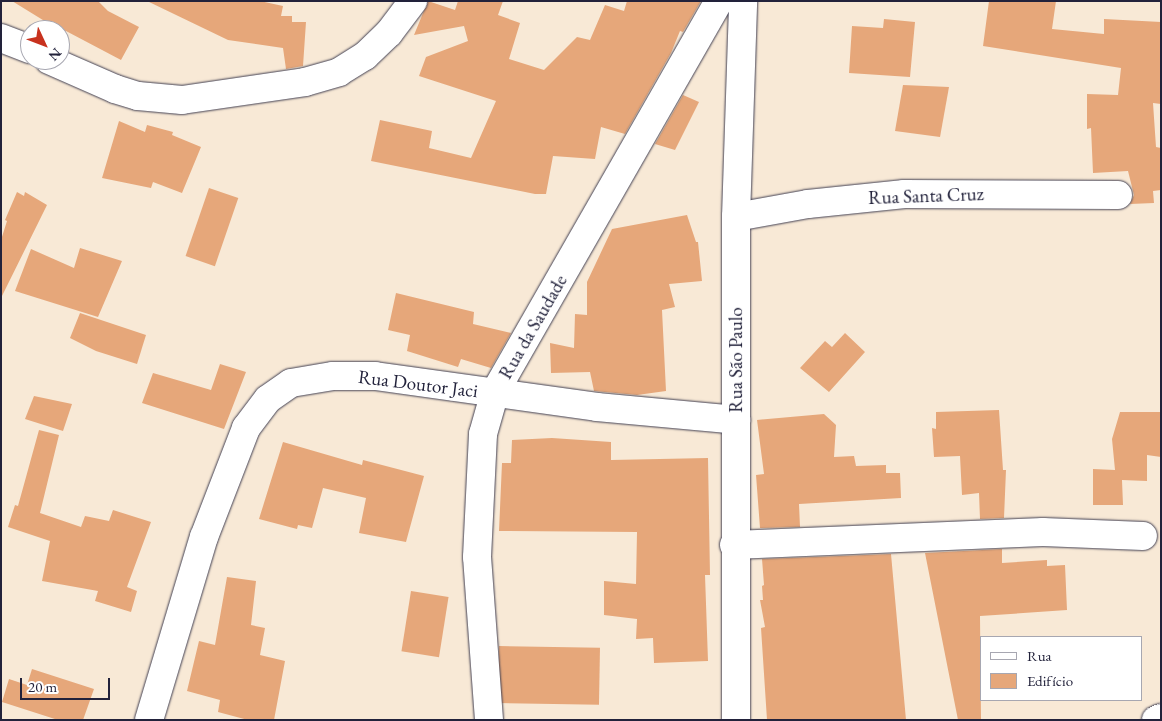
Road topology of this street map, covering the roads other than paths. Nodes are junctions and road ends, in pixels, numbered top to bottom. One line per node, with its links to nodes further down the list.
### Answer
1 (413, 1): 6 (street)
2 (718, 1): 9 (street, Rua da Saudade)
3 (743, 1): 8 (street, Rua São Paulo)
4 (1, 38): 5 (street)
5 (20, 45)
6 (70, 70)
7 (1118, 195): 8 (street, Rua Santa Cruz)
8 (736, 217): 10 (street, Rua São Paulo)
9 (495, 392): 10 (street, Rua Doutor Jaci); 14 (street, Rua Doutor Jaci); 15 (street, Rua da Saudade)
10 (736, 420): 12 (street, Rua São Paulo)
11 (1143, 536): 12 (street)
12 (734, 545): 16 (street, Rua São Paulo)
13 (1161, 718): 17 (street)
14 (149, 720)
15 (489, 720)
16 (736, 720)
17 (1156, 720)

